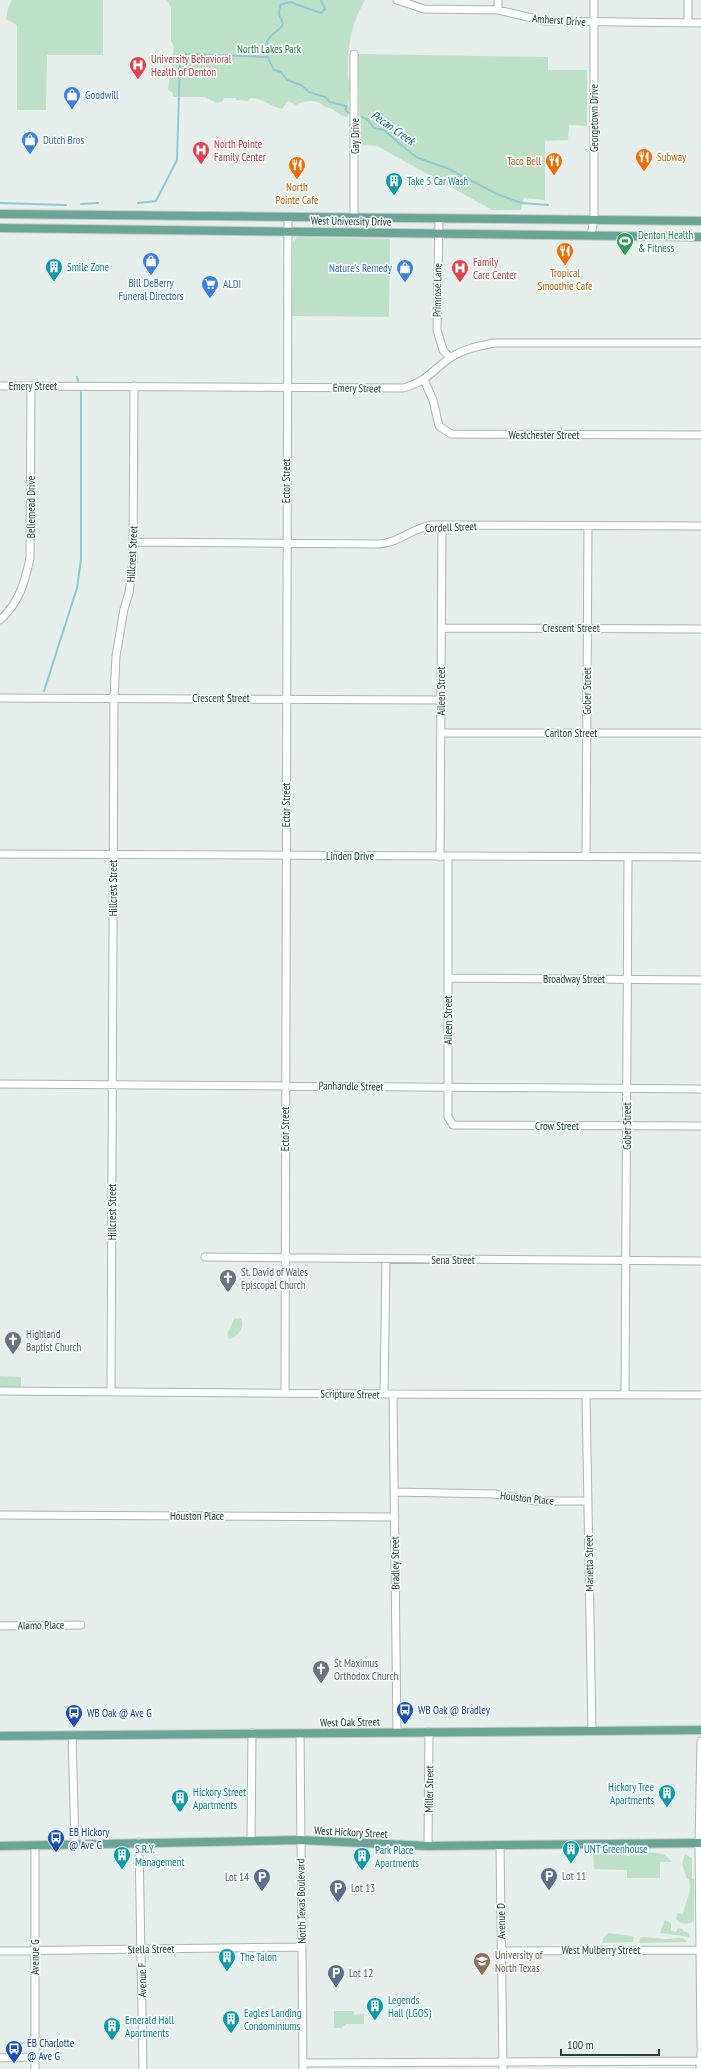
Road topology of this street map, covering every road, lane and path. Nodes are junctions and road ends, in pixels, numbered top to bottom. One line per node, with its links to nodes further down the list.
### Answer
1 (397, 0): 5 (street, Amherst Drive)
2 (498, 0): 5 (street)
3 (594, 0): 6 (street, Georgetown Drive)
4 (688, 0): 7 (street)
5 (498, 10): 6 (street, Amherst Drive)
6 (594, 22): 7 (street, Amherst Drive); 14 (street, Georgetown Drive)
7 (688, 23): 8 (street, Amherst Drive)
8 (701, 23)
9 (354, 54): 12 (street, Gay Drive)
10 (0, 214): 11 (main road, West University Drive)
11 (288, 217): 12 (main road, West University Drive); 17 (street, Ector Street)
12 (354, 218): 13 (main road, West University Drive)
13 (439, 219): 14 (main road, West University Drive); 18 (street, Primrose Lane)
14 (594, 219): 15 (main road, West University Drive); 19 (street, Georgetown Drive)
15 (701, 221)
16 (0, 228): 17 (main road, West University Drive)
17 (288, 231): 18 (main road, West University Drive); 27 (street, Ector Street)
18 (438, 234): 19 (main road, West University Drive); 22 (street, Primrose Lane)
19 (591, 235): 20 (main road, West University Drive)
20 (701, 237)
21 (701, 343): 22 (street, Emery Street)
22 (450, 358): 23 (street, Emery Street)
23 (424, 380): 27 (street, Emery Street); 28 (street, Westchester Street)
24 (0, 386): 25 (street, Emery Street)
25 (31, 386): 26 (street, Emery Street); 34 (street, Bellemead Drive)
26 (134, 386): 27 (street, Emery Street); 32 (street, Hillcrest Street)
27 (286, 387): 33 (street, Ector Street)
28 (701, 435)
29 (442, 526): 30 (street, Cordell Street); 33 (street, Cordell Street); 35 (street, Aileen Street)
30 (588, 526): 31 (street, Cordell Street); 36 (street, Gober Street)
31 (701, 526)
32 (133, 542): 33 (street, Cordell Street); 39 (street, Hillcrest Street)
33 (286, 543): 40 (street, Ector Street)
34 (0, 620)
35 (442, 628): 36 (street, Crescent Street); 41 (street, Aileen Street)
36 (587, 628): 37 (street, Crescent Street); 43 (street, Gober Street)
37 (701, 629)
38 (0, 698): 39 (street, Crescent Street)
39 (114, 698): 40 (street, Crescent Street); 46 (street, Hillcrest Street)
40 (286, 698): 41 (street, Crescent Street); 47 (street, Ector Street)
41 (441, 700): 42 (street, Aileen Street)
42 (441, 733): 43 (street, Carlton Street); 48 (street, Aileen Street)
43 (587, 733): 44 (street, Carlton Street); 49 (street, Gober Street)
44 (701, 733)
45 (0, 854): 46 (street, Linden Drive)
46 (113, 854): 47 (street, Linden Drive); 56 (street, Hillcrest Street)
47 (286, 856): 48 (street, Linden Drive); 57 (street, Ector Street)
48 (444, 856): 49 (street, Linden Drive); 52 (street, Aileen Street)
49 (586, 857): 50 (street, Linden Drive)
50 (628, 857): 51 (street, Linden Drive); 53 (street, Gober Street)
51 (701, 857)
52 (448, 978): 53 (street, Broadway Street); 58 (street, Aileen Street)
53 (627, 980): 54 (street, Broadway Street); 59 (street, Gober Street)
54 (701, 980)
55 (0, 1084): 56 (street, Panhandle Street)
56 (113, 1084): 57 (street, Panhandle Street); 69 (street, Hillcrest Street)
57 (285, 1085): 58 (street, Panhandle Street); 64 (street, Ector Street)
58 (447, 1087): 59 (street, Panhandle Street); 61 (street, Crow Street)
59 (627, 1089): 60 (street, Panhandle Street); 61 (street, Gober Street)
60 (701, 1089)
61 (627, 1126): 62 (street, Crow Street); 66 (street, Gober Street)
62 (701, 1126)
63 (205, 1257): 64 (street, Sena Street)
64 (285, 1258): 65 (street, Sena Street); 70 (street, Ector Street)
65 (386, 1259): 66 (street, Sena Street); 71 (street)
66 (626, 1260): 67 (street, Sena Street); 75 (street, Gober Street)
67 (701, 1261)
68 (0, 1390): 69 (street, Scripture Street)
69 (111, 1392): 70 (street, Scripture Street)
70 (285, 1393): 71 (street, Scripture Street)
71 (384, 1394): 72 (street, Scripture Street)
72 (393, 1394): 74 (street, Scripture Street); 76 (street, Bradley Street)
73 (701, 1394): 75 (street, Scripture Street)
74 (586, 1395): 75 (street, Scripture Street); 77 (street, Marietta Street)
75 (626, 1395)
76 (394, 1492): 77 (street, Houston Place); 79 (street, Bradley Street)
77 (588, 1501): 83 (street, Marietta Street)
78 (0, 1515): 79 (street, Houston Place)
79 (395, 1517): 84 (street, Bradley Street)
80 (81, 1625): 81 (street, Alamo Place)
81 (0, 1626)
82 (701, 1730): 83 (main road, West Oak Street)
83 (592, 1731): 85 (main road, West Oak Street)
84 (397, 1732): 85 (main road, West Oak Street); 86 (main road, West Oak Street)
85 (429, 1732): 99 (street, Miller Street)
86 (300, 1733): 87 (main road, West Oak Street); 91 (street, North Texas Boulevard)
87 (252, 1734): 88 (main road, West Oak Street); 92 (street)
88 (72, 1735): 89 (main road, West Oak Street); 95 (street)
89 (0, 1736)
90 (701, 1741): 94 (street)
91 (300, 1840): 92 (main road, West Hickory Street); 99 (main road, West Hickory Street); 100 (street, North Texas Boulevard)
92 (251, 1841): 93 (main road, West Hickory Street)
93 (139, 1842): 95 (main road, West Hickory Street); 101 (street, Avenue F)
94 (700, 1843): 97 (main road, West Hickory Street); 103 (street)
95 (75, 1844): 96 (main road, West Hickory Street)
96 (35, 1845): 98 (main road, West Hickory Street); 102 (street, Avenue G)
97 (500, 1845): 99 (main road, West Hickory Street); 105 (street, Avenue D)
98 (0, 1846)
99 (428, 1846)
100 (301, 1947): 101 (street, Stella Street); 112 (street, North Texas Boulevard)
101 (141, 1949): 102 (street, Stella Street); 114 (street, Avenue F)
102 (34, 1950): 104 (street, Stella Street); 108 (street, Avenue G)
103 (700, 1950): 105 (street, West Mulberry Street); 106 (street)
104 (0, 1951)
105 (502, 1951): 111 (street, Avenue D)
106 (701, 2047)
107 (701, 2052): 110 (street)
108 (35, 2057): 109 (street); 113 (street, Avenue G)
109 (0, 2058)
110 (701, 2061): 111 (street); 115 (street)
111 (503, 2065): 112 (street)
112 (303, 2066)
113 (36, 2069)
114 (143, 2069)
115 (700, 2069)

